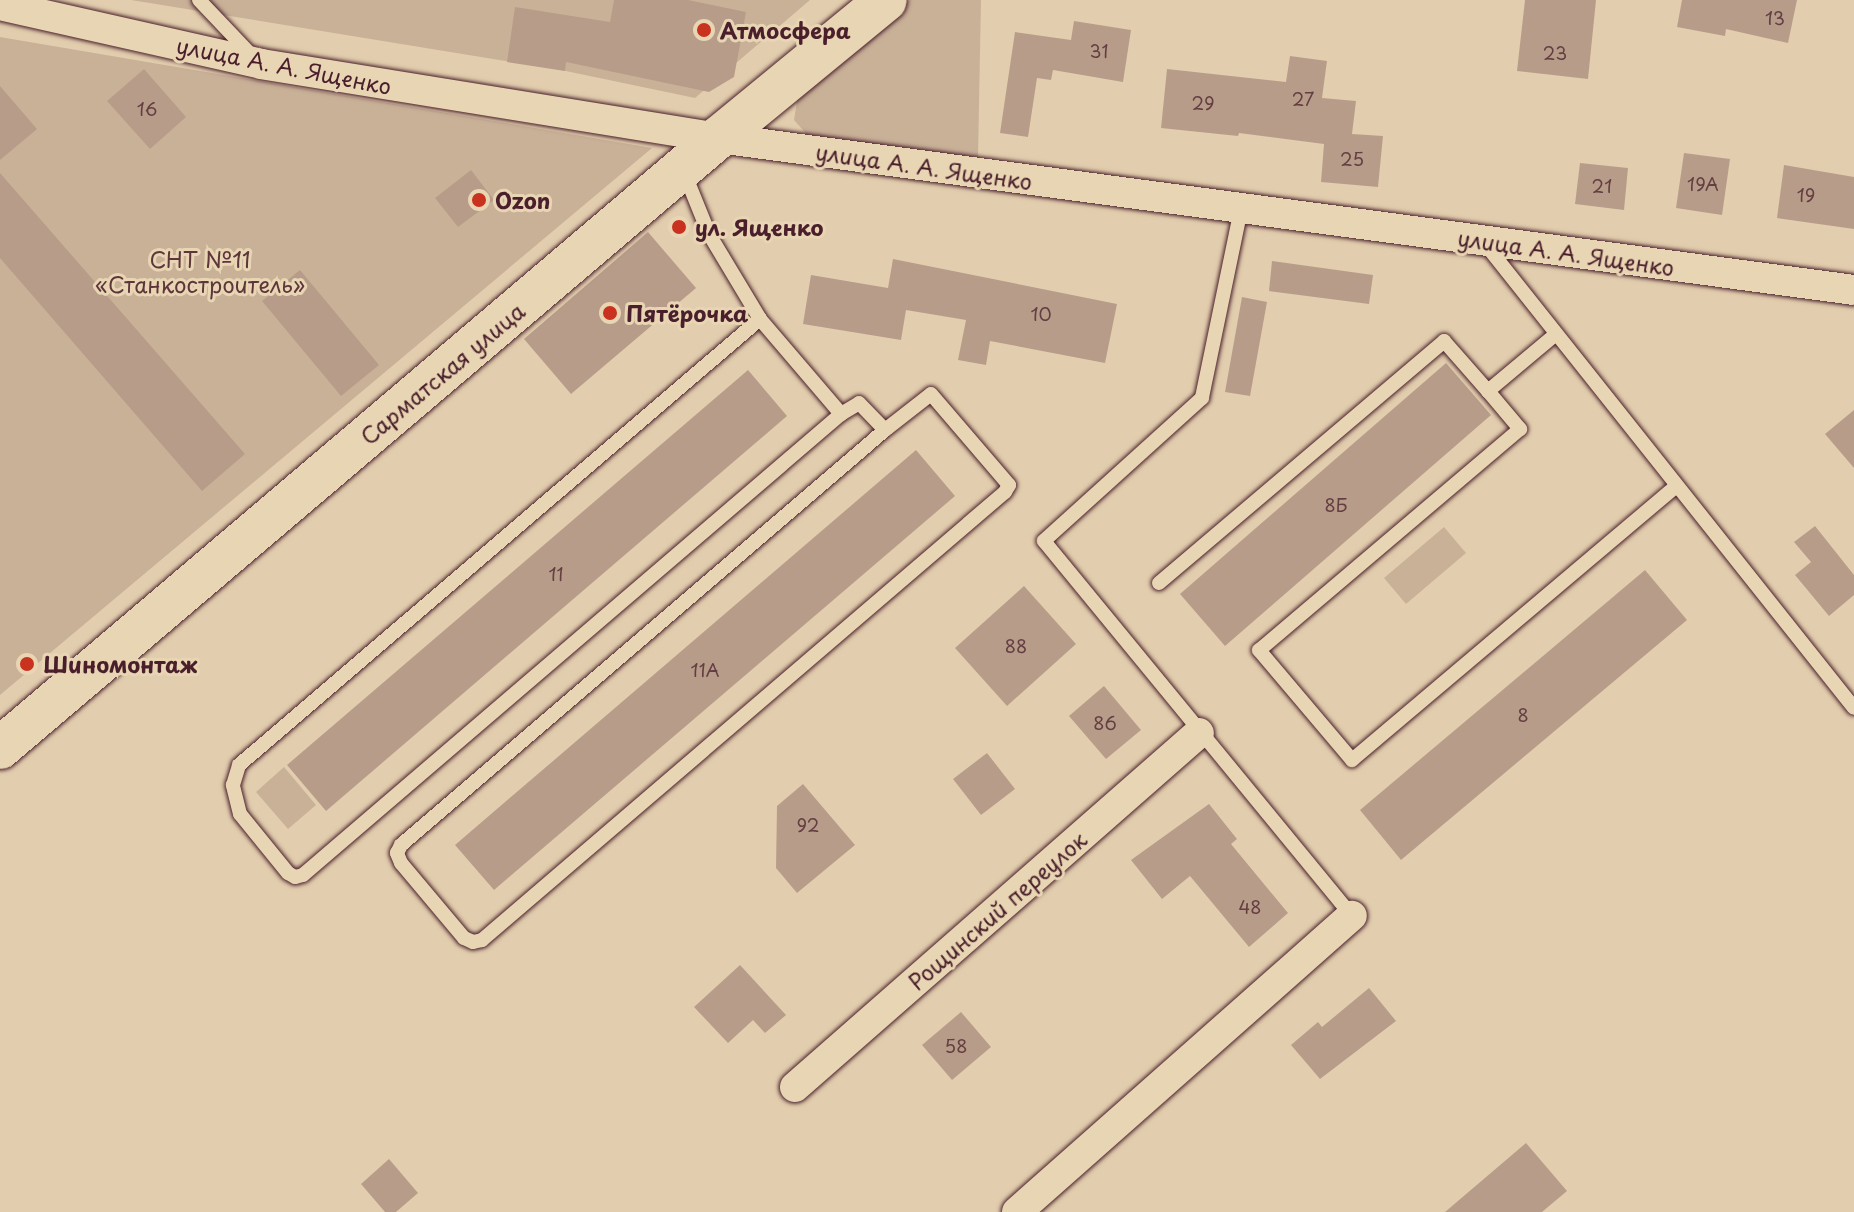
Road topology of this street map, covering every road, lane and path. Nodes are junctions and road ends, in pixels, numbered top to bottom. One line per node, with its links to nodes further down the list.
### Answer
1 (199, 0): 4 (lane)
2 (886, 0): 5 (main road, Сарматская улица)
3 (0, 5): 4 (street, улица А. А. Ященко)
4 (261, 64): 5 (street, улица А. А. Ященко)
5 (718, 138): 6 (main road, Сарматская улица); 7 (street, улица А. А. Ященко)
6 (683, 168): 10 (lane); 19 (main road, Сарматская улица)
7 (1241, 209): 8 (street, улица А. А. Ященко); 18 (lane)
8 (1484, 241): 9 (street, улица А. А. Ященко); 11 (lane)
9 (1854, 290)
10 (760, 319): 13 (lane); 13 (lane)
11 (1556, 334): 12 (lane); 15 (lane)
12 (1488, 391): 15 (lane); 16 (lane)
13 (841, 414): 14 (lane)
14 (885, 430): 14 (lane)
15 (1676, 486): 17 (lane)
16 (1159, 583)
17 (1854, 708)
18 (1199, 733): 20 (lane); 21 (street, Рощинский переулок)
19 (0, 748)
20 (1352, 916): 22 (street)
21 (795, 1087)
22 (1017, 1212)

